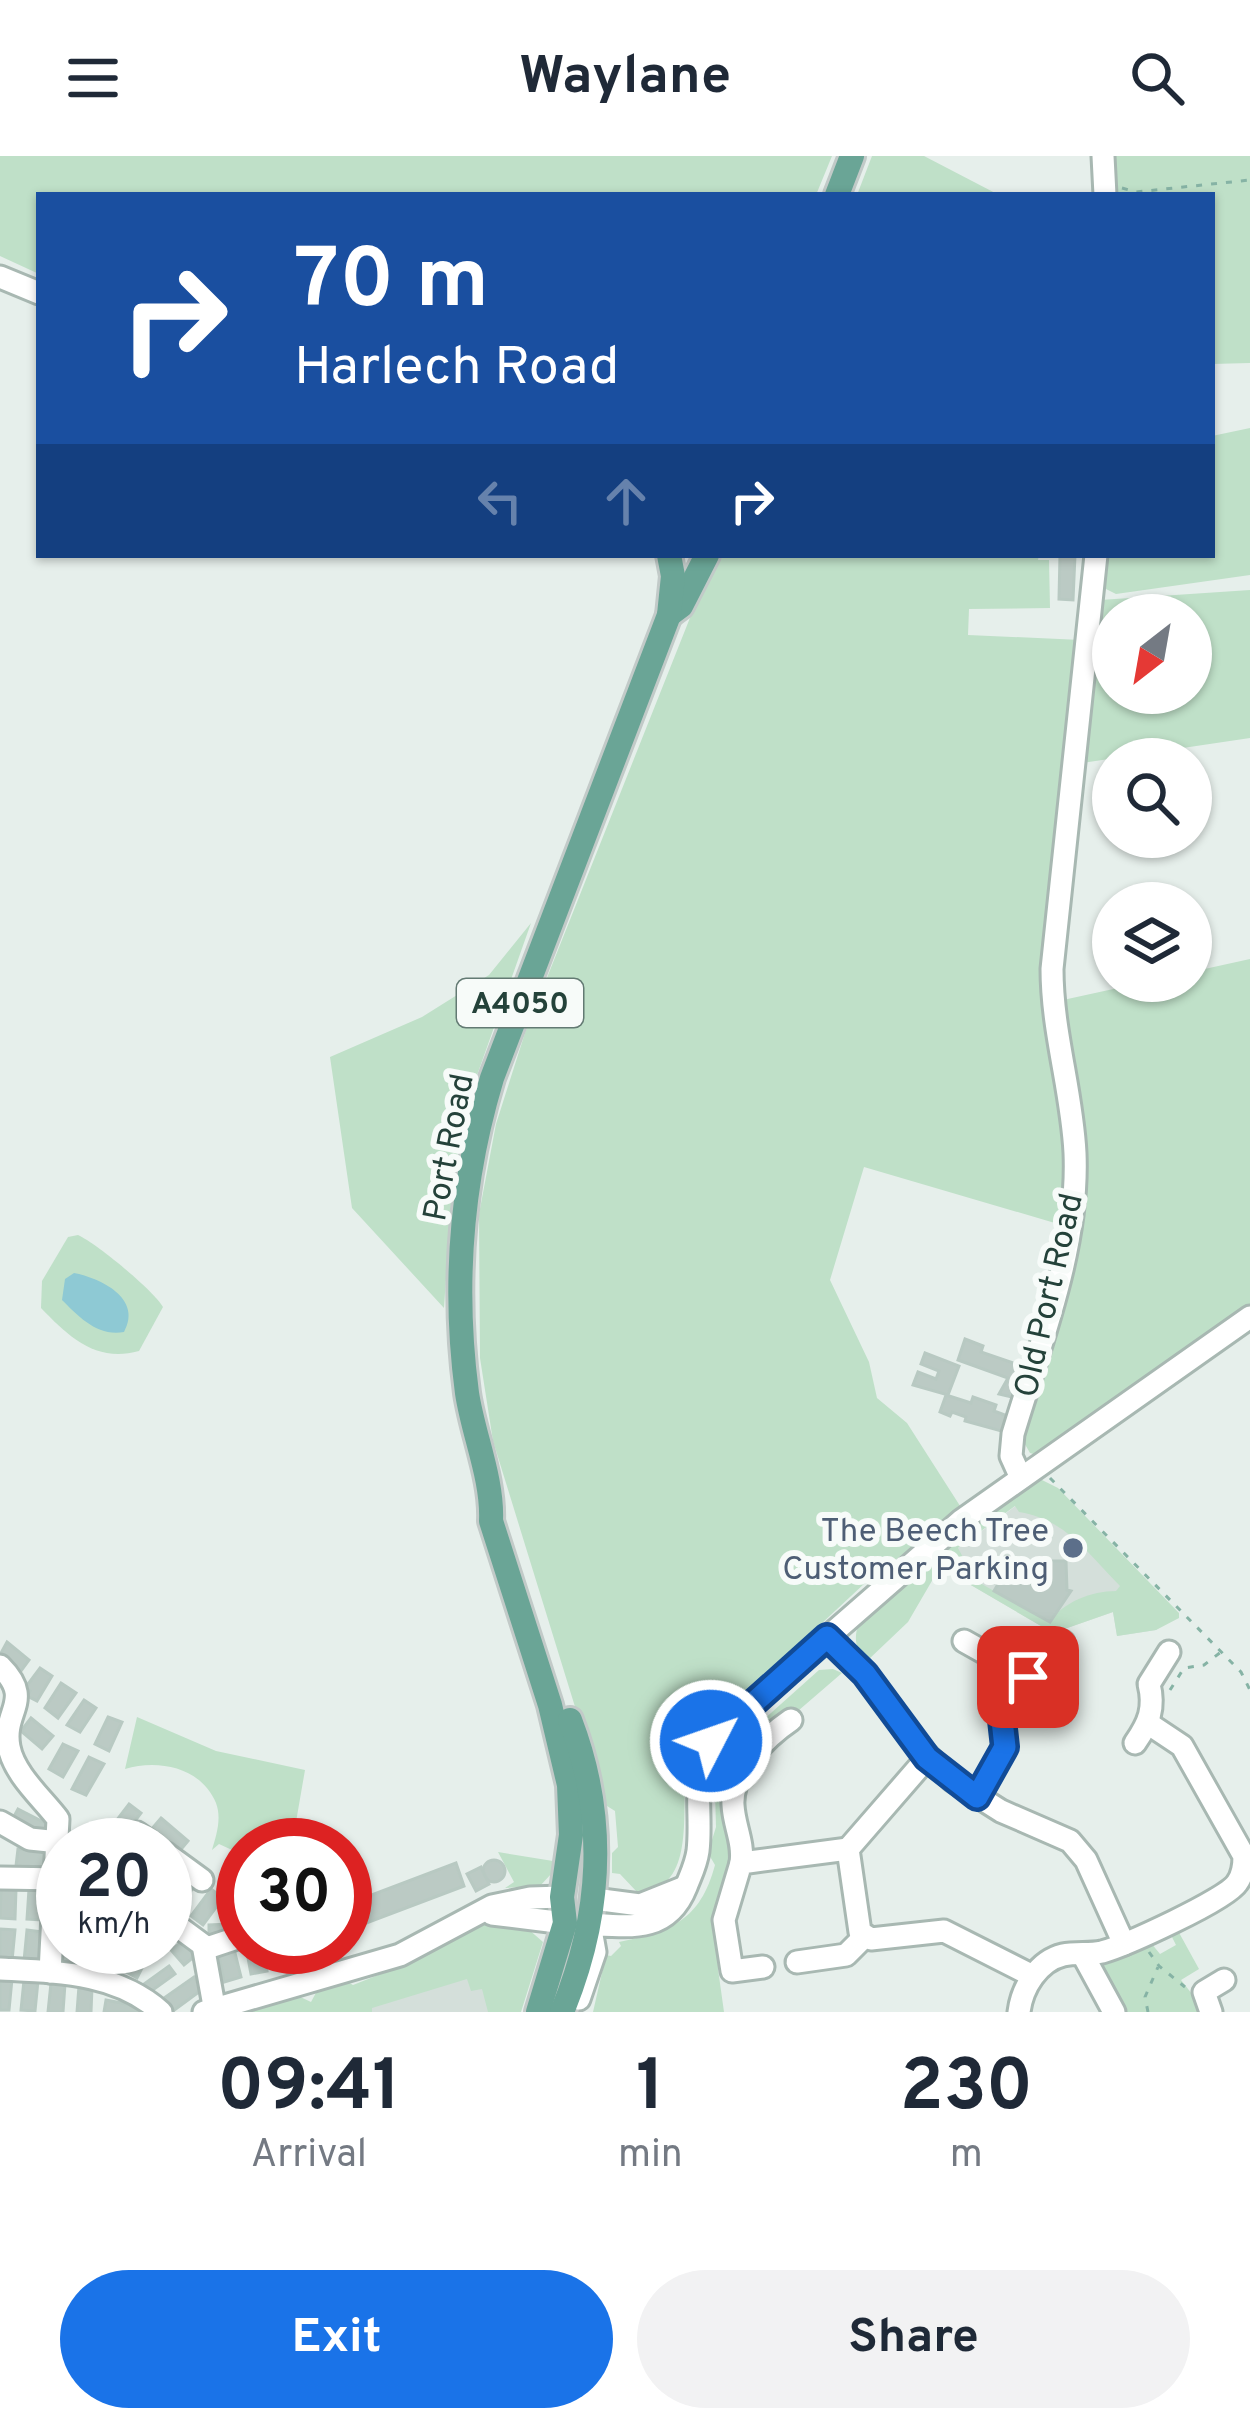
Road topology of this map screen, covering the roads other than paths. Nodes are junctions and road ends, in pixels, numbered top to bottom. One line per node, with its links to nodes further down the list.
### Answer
1 (852, 156): 4 (main road)
2 (1103, 156): 3 (street)
3 (1105, 188)
4 (838, 192)
5 (0, 277): 6 (street)
6 (36, 292)
7 (671, 558): 10 (main road, Port Road / A4050)
8 (706, 558): 10 (main road, Port Road / A4050)
9 (1096, 558): 12 (street, Old Port Road)
10 (669, 615): 32 (main road, Port Road / A4050)
11 (1250, 1317): 12 (street)
12 (1029, 1473): 13 (street)
13 (827, 1637): 20 (street); 32 (street)
14 (964, 1641): 18 (street)
15 (1063, 1642): 18 (street)
16 (1169, 1652): 27 (street)
17 (0, 1666): 22 (street)
18 (1033, 1668): 21 (street)
19 (791, 1720): 26 (street)
20 (927, 1758): 21 (street); 25 (street)
21 (977, 1797): 35 (street)
22 (57, 1818)
23 (0, 1822): 24 (street)
24 (36, 1840)
25 (848, 1849): 26 (street); 34 (street)
26 (740, 1863): 40 (street)
27 (1247, 1866): 35 (street)
28 (192, 1873): 31 (street)
29 (0, 1877): 30 (street)
30 (36, 1878)
31 (202, 1880)
32 (578, 1911): 46 (street); 48 (main road, Port Road / A4050); 49 (main road, Port Road / A4050); 50 (street)
33 (192, 1935): 37 (street)
34 (864, 1937): 39 (street); 44 (street)
35 (1133, 1940): 38 (street)
36 (216, 1945): 37 (street)
37 (204, 1949): 46 (street)
38 (1083, 1954): 44 (street); 52 (street)
39 (796, 1962)
40 (763, 1967)
41 (0, 1969): 42 (street)
42 (36, 1971)
43 (62, 1974): 47 (street)
44 (1034, 1976): 51 (street)
45 (1223, 1980): 53 (street)
46 (209, 2009)
47 (161, 2012)
48 (538, 2012)
49 (562, 2012)
50 (574, 2012)
51 (1019, 2012)
52 (1114, 2012)
53 (1211, 2012)

